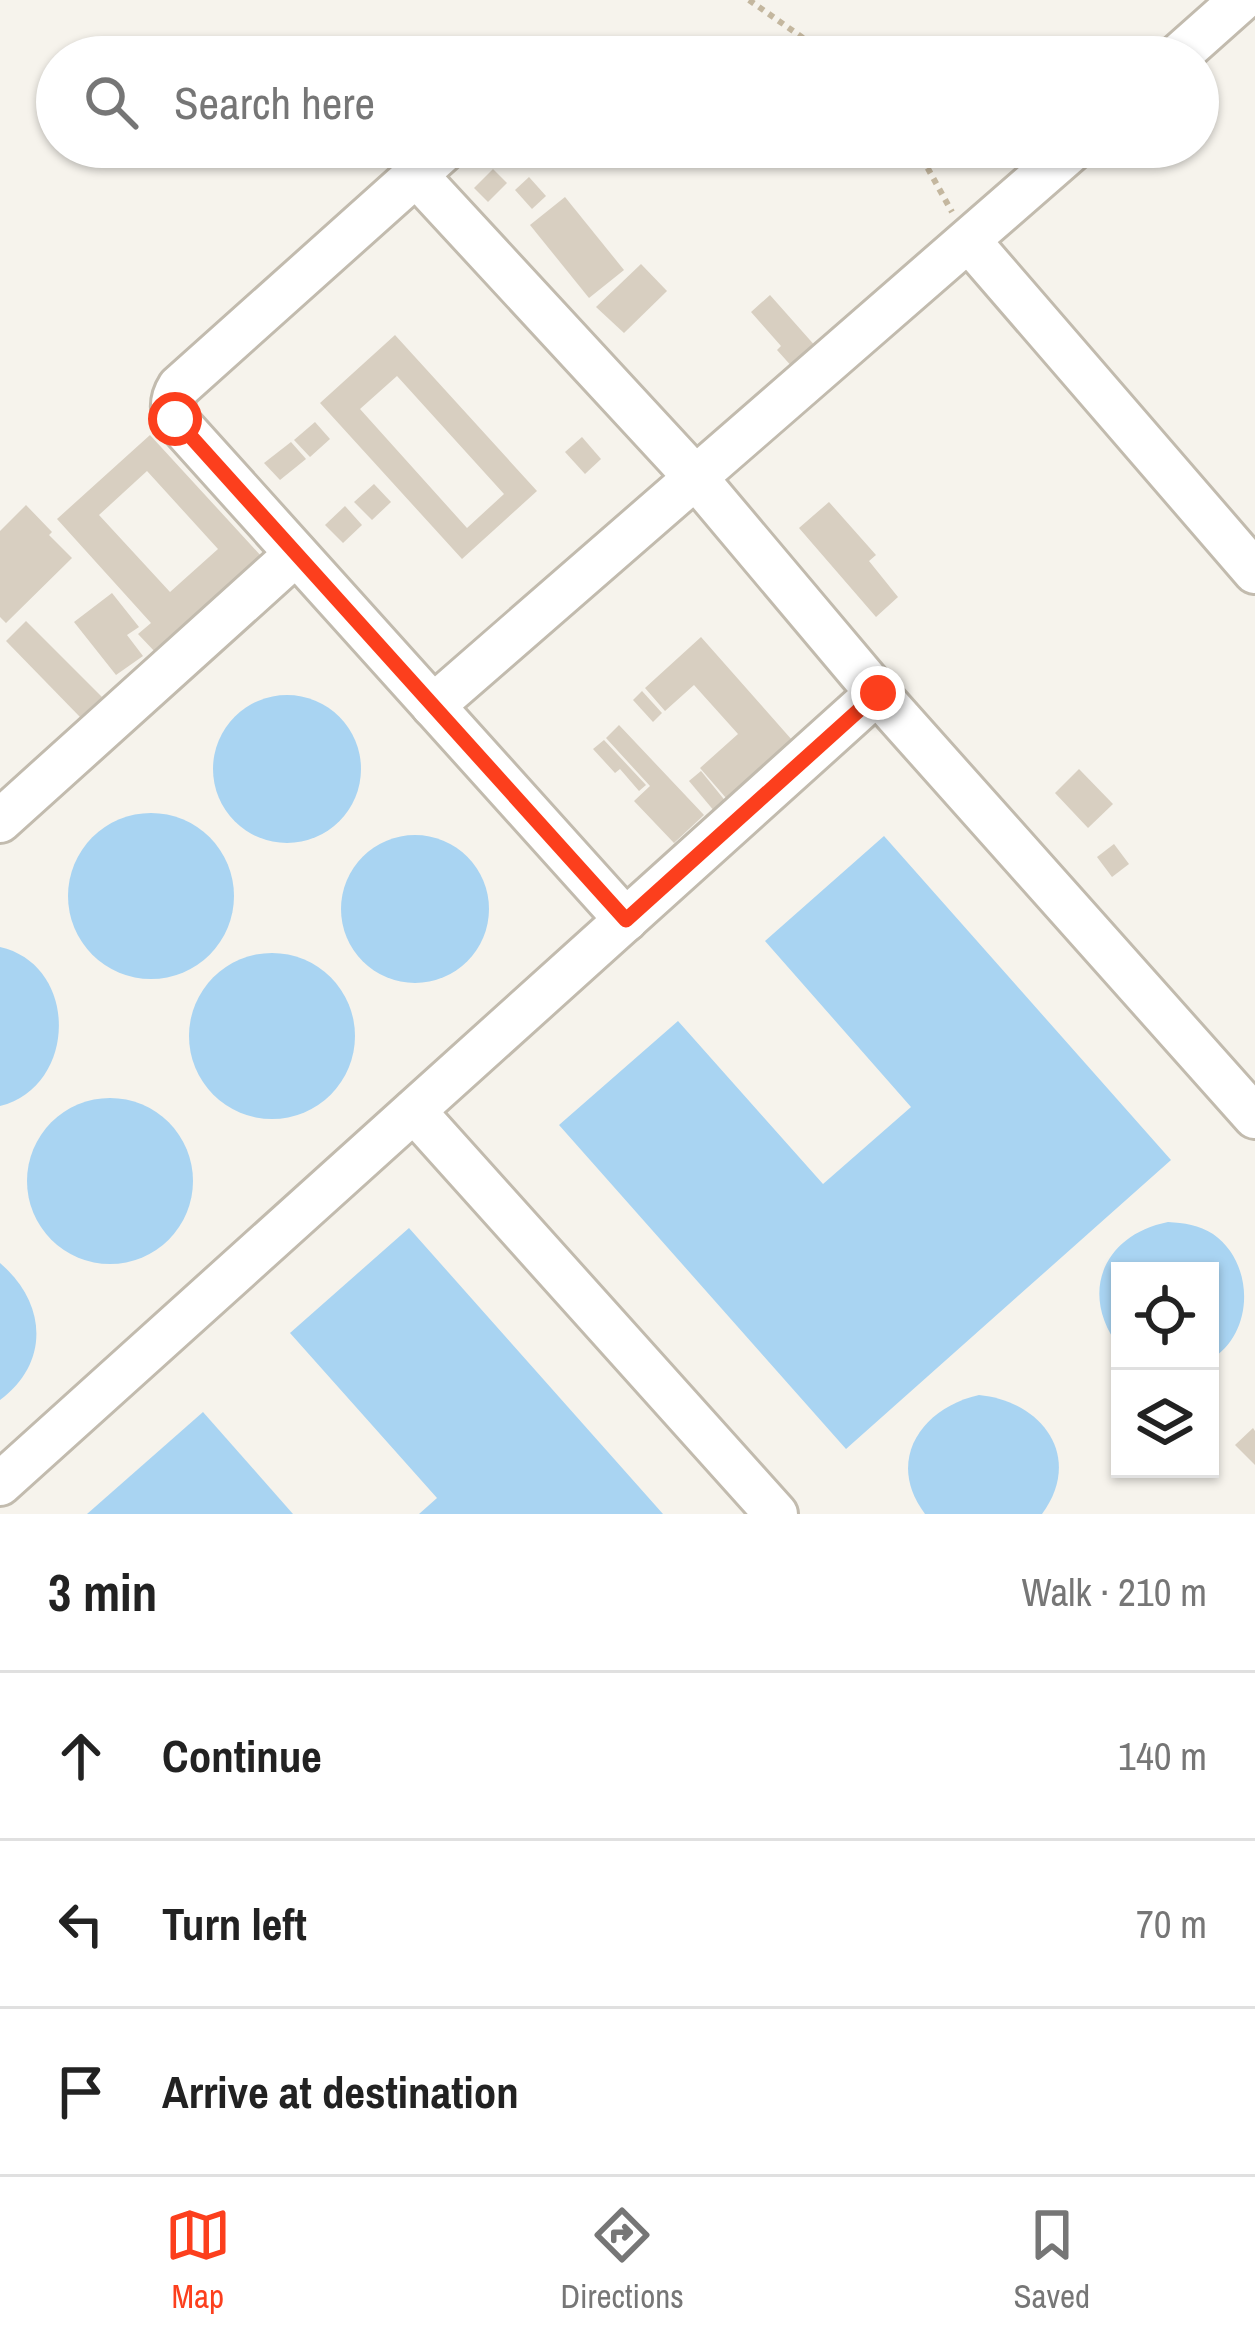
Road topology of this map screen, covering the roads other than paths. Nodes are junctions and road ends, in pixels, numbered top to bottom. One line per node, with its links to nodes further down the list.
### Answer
1 (1241, 0): 2 (street)
2 (1201, 36)
3 (424, 168): 8 (street)
4 (438, 168): 7 (street)
5 (1052, 168): 6 (street)
6 (969, 242): 7 (street); 9 (street)
7 (696, 478): 10 (street); 11 (street)
8 (296, 554): 11 (street); 12 (street)
9 (1255, 572)
10 (878, 693): 13 (street); 15 (street)
11 (433, 706): 13 (street)
12 (0, 821)
13 (626, 920): 14 (street)
14 (414, 1111): 16 (street); 17 (street)
15 (1255, 1117)
16 (0, 1484)
17 (776, 1514)

